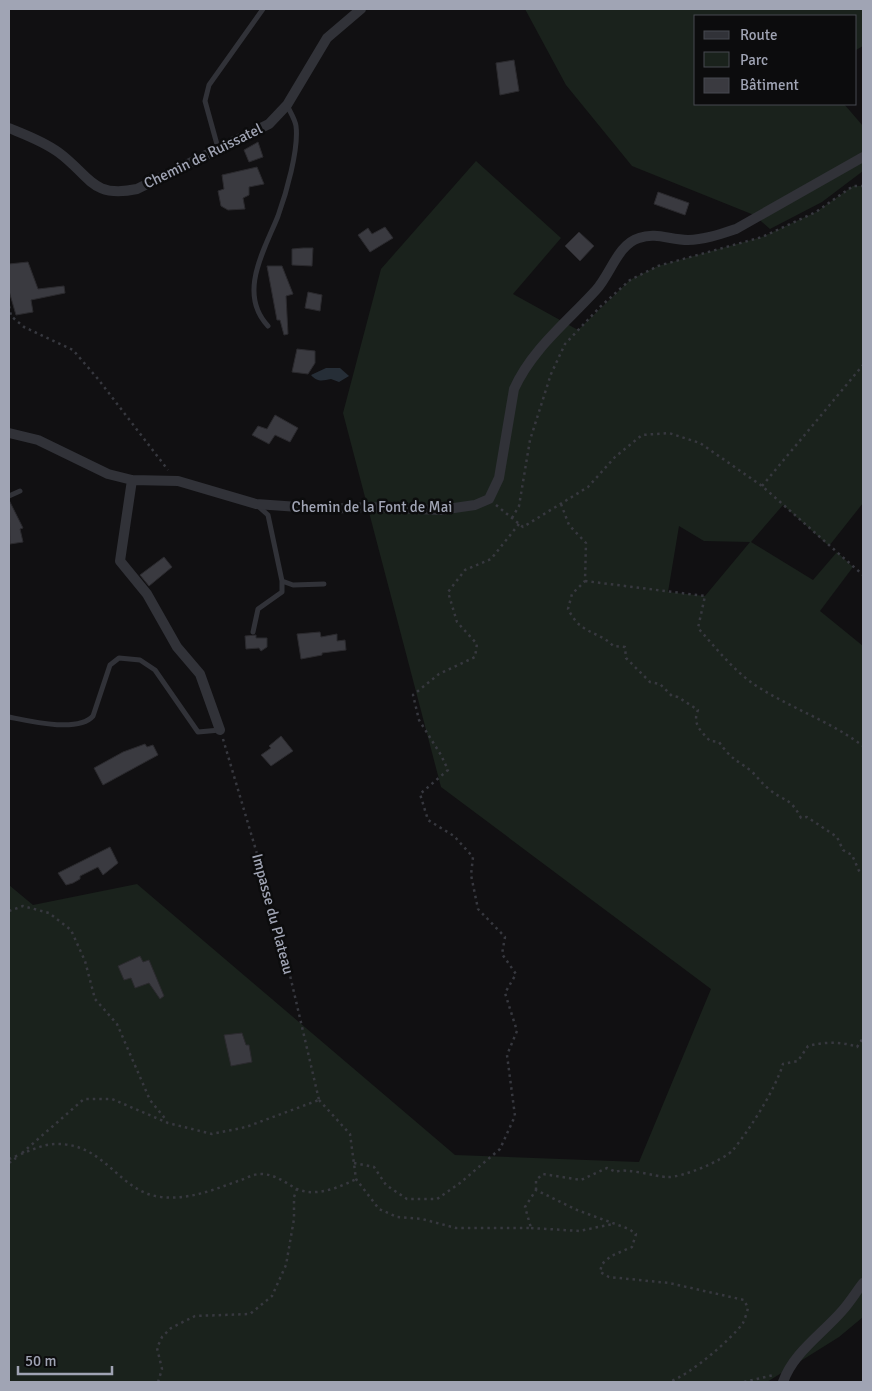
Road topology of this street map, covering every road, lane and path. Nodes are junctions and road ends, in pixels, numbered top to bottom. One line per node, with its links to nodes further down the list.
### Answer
1 (263, 9): 5 (lane)
2 (361, 9): 3 (street, Chemin de Ruissatel)
3 (287, 105): 5 (street, Chemin de Ruissatel); 9 (lane)
4 (9, 128): 5 (street, Chemin de Ruissatel)
5 (218, 148)
6 (863, 157): 17 (street)
7 (863, 186): 20 (path)
8 (9, 306): 13 (path)
9 (268, 326)
10 (863, 365): 14 (path)
11 (9, 433): 12 (street, Chemin de la Font de Mai)
12 (132, 480): 13 (street, Chemin de la Font de Mai); 28 (street)
13 (178, 481): 18 (street, Chemin de la Font de Mai)
14 (762, 486): 19 (path); 22 (path)
15 (20, 491): 16 (lane)
16 (9, 496)
17 (489, 499): 18 (street, Chemin de la Font de Mai); 20 (path)
18 (256, 504): 23 (lane)
19 (561, 504): 21 (path); 24 (path)
20 (512, 518): 21 (path)
21 (519, 524): 38 (path)
22 (863, 575)
23 (282, 581): 25 (lane); 26 (lane)
24 (585, 581): 29 (path); 30 (path)
25 (324, 584)
26 (253, 632)
27 (9, 717): 28 (lane)
28 (220, 730): 33 (path, Impasse du Plateau)
29 (863, 746)
30 (863, 873)
31 (9, 911): 34 (path)
32 (863, 1038): 41 (path)
33 (318, 1100): 34 (path); 38 (path)
34 (168, 1123): 35 (path)
35 (20, 1155): 36 (path); 37 (path); 40 (path)
36 (9, 1158)
37 (9, 1163)
38 (354, 1163): 39 (path)
39 (356, 1179): 40 (path); 43 (path)
40 (297, 1189): 46 (path)
41 (536, 1190): 42 (path); 43 (path)
42 (615, 1223): 43 (path); 47 (path)
43 (531, 1228)
44 (863, 1283): 45 (street)
45 (784, 1378): 48 (path)
46 (158, 1382)
47 (669, 1382)
48 (744, 1382)

